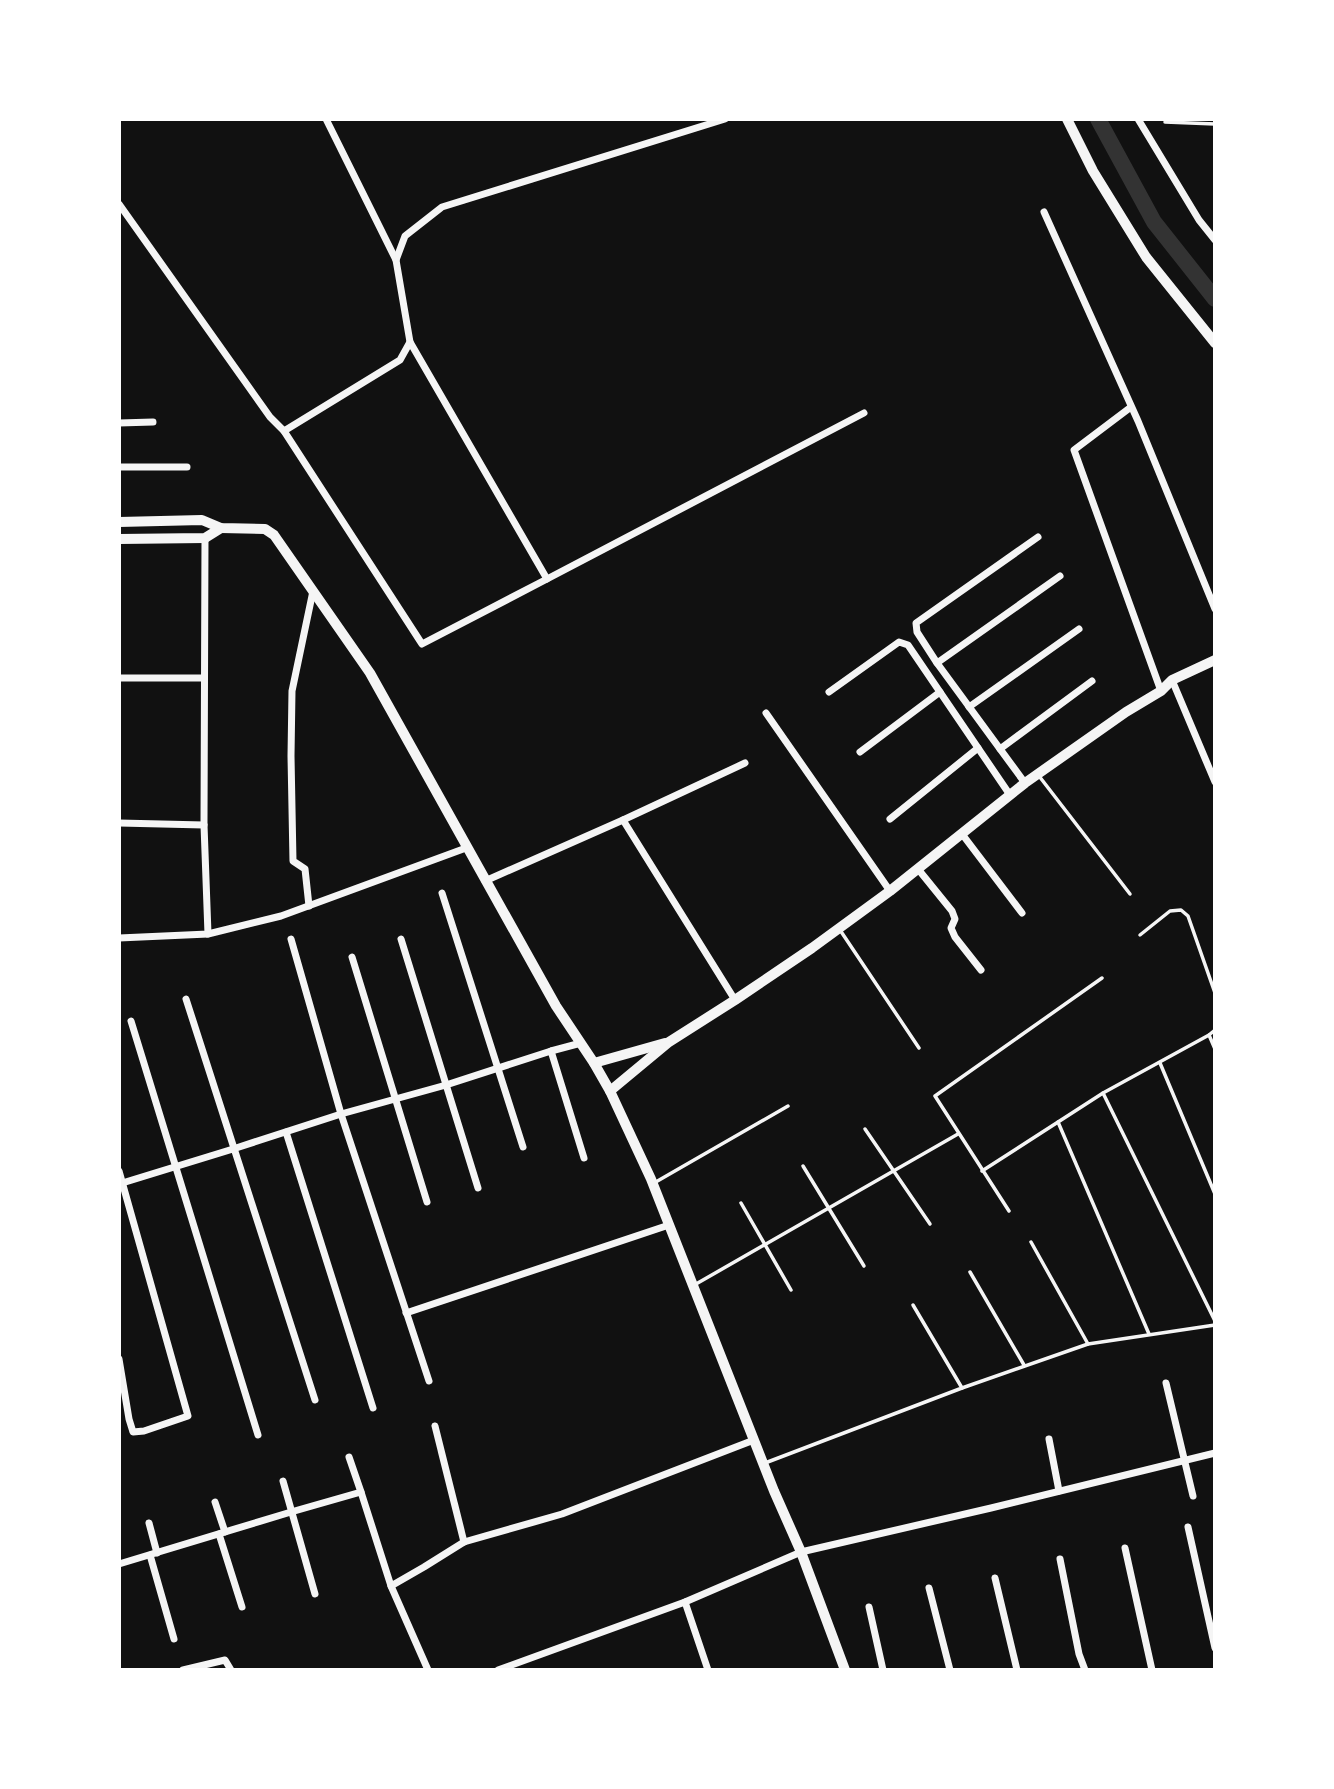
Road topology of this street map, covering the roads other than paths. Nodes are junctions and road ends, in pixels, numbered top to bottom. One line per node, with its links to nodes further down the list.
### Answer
1 (326, 119): 10 (street)
2 (725, 119): 10 (street)
3 (1067, 119): 12 (street)
4 (1138, 119): 9 (street)
5 (1165, 122): 6 (lane)
6 (1215, 124)
7 (119, 204): 17 (street)
8 (1044, 212): 13 (street)
9 (1215, 240)
10 (396, 260): 11 (street)
11 (411, 342): 17 (street); 26 (street)
12 (1215, 344)
13 (1131, 407): 28 (street); 36 (street)
14 (864, 413): 26 (street)
15 (153, 422): 16 (street)
16 (119, 423)
17 (284, 431): 26 (street)
18 (119, 467): 19 (street)
19 (187, 467)
20 (119, 522): 21 (street)
21 (221, 528): 23 (street); 27 (street)
22 (1038, 537): 31 (street)
23 (205, 538): 24 (street); 33 (street)
24 (119, 539)
25 (1060, 576): 31 (street)
26 (547, 579)
27 (313, 591): 54 (street); 60 (street)
28 (1215, 610)
29 (1079, 629): 39 (street)
30 (1215, 660): 34 (street)
31 (937, 663): 39 (street)
32 (119, 678): 33 (street)
33 (204, 678): 52 (street)
34 (1172, 680): 36 (street); 46 (street)
35 (1092, 681): 42 (street)
36 (1161, 691): 45 (street)
37 (829, 692): 38 (street)
38 (940, 692): 41 (street); 43 (street)
39 (969, 707): 42 (street)
40 (766, 713): 57 (street)
41 (978, 748): 48 (street); 49 (street)
42 (1000, 749): 47 (street)
43 (860, 752)
44 (745, 763): 50 (street)
45 (1038, 775): 47 (street); 59 (lane)
46 (1215, 782)
47 (1024, 783): 48 (street)
48 (1010, 795): 53 (street)
49 (890, 819)
50 (623, 820): 56 (street); 73 (street)
51 (119, 823): 52 (street)
52 (204, 825): 63 (street)
53 (962, 834): 55 (street); 61 (street)
54 (467, 848): 56 (street); 60 (street)
55 (918, 869): 57 (street); 69 (street)
56 (485, 881): 78 (street)
57 (890, 891): 62 (street)
58 (442, 893): 84 (street)
59 (1130, 894)
60 (309, 906): 63 (street)
61 (1022, 913)
62 (839, 928): 73 (street); 79 (lane)
63 (208, 934): 65 (street)
64 (1140, 935): 71 (lane)
65 (119, 938)
66 (291, 939): 90 (street)
67 (401, 939): 85 (street)
68 (352, 957): 88 (street)
69 (981, 970)
70 (1102, 978): 94 (lane)
71 (1215, 993)
72 (186, 999): 96 (street)
73 (736, 1000): 77 (street)
74 (131, 1021): 99 (street)
75 (1215, 1030): 76 (lane)
76 (1209, 1035): 80 (lane); 83 (lane)
77 (669, 1042): 82 (street); 86 (street)
78 (581, 1043): 81 (street); 82 (street)
79 (919, 1048)
80 (1215, 1049)
81 (551, 1051): 84 (street); 97 (street)
82 (594, 1063): 86 (street)
83 (1160, 1063): 87 (lane); 106 (lane)
84 (499, 1068): 85 (street); 95 (street)
85 (446, 1085): 88 (street); 105 (street)
86 (610, 1091): 104 (street)
87 (1103, 1093): 91 (lane); 121 (lane)
88 (394, 1099): 90 (street); 107 (street)
89 (788, 1106): 104 (lane)
90 (341, 1114): 93 (street); 120 (street)
91 (1058, 1122): 101 (lane); 122 (lane)
92 (865, 1129): 102 (lane)
93 (286, 1132): 96 (street); 130 (street)
94 (958, 1135): 101 (lane); 102 (lane)
95 (523, 1147)
96 (233, 1149): 99 (street); 129 (street)
97 (584, 1158)
98 (803, 1166): 109 (lane)
99 (176, 1167): 103 (street); 132 (street)
100 (119, 1171): 103 (street)
101 (982, 1171): 110 (lane)
102 (895, 1172): 109 (lane); 111 (lane)
103 (121, 1183): 124 (street)
104 (653, 1184): 112 (street)
105 (478, 1188)
106 (1215, 1194)
107 (427, 1202)
108 (741, 1203): 114 (lane)
109 (829, 1209): 114 (lane); 115 (lane)
110 (1009, 1211)
111 (930, 1224)
112 (668, 1225): 117 (street); 120 (street)
113 (1031, 1242): 123 (lane)
114 (765, 1245): 117 (lane); 118 (lane)
115 (864, 1266)
116 (970, 1272): 125 (lane)
117 (693, 1285): 134 (street)
118 (791, 1290)
119 (913, 1306): 128 (lane)
120 (405, 1313): 126 (street)
121 (1215, 1323): 122 (lane)
122 (1149, 1334): 123 (lane)
123 (1088, 1344): 125 (lane)
124 (119, 1359)
125 (1024, 1365): 128 (lane)
126 (429, 1381)
127 (1166, 1383): 137 (street)
128 (962, 1388): 138 (lane)
129 (314, 1400)
130 (373, 1408)
131 (435, 1426): 148 (street)
132 (258, 1435)
133 (1049, 1439): 140 (street)
134 (754, 1440): 138 (street); 148 (street)
135 (1215, 1453): 137 (street)
136 (349, 1457): 141 (street)
137 (1184, 1460): 140 (street); 142 (street)
138 (763, 1464): 150 (street)
139 (283, 1482): 144 (street)
140 (1059, 1492): 150 (street)
141 (361, 1493): 144 (street); 155 (street)
142 (1193, 1496)
143 (215, 1502): 147 (street)
144 (291, 1512): 147 (street); 157 (street)
145 (149, 1523): 151 (street)
146 (1188, 1527): 162 (street)
147 (222, 1533): 151 (street); 159 (street)
148 (464, 1542): 155 (street)
149 (1125, 1548): 173 (street)
150 (801, 1552): 158 (street); 168 (street)
151 (154, 1554): 153 (street); 161 (street)
152 (1060, 1559): 172 (street)
153 (119, 1564)
154 (995, 1578): 171 (street)
155 (391, 1586): 165 (street)
156 (929, 1588): 170 (street)
157 (315, 1594)
158 (685, 1602): 166 (street); 167 (street)
159 (242, 1607)
160 (869, 1607): 169 (street)
161 (174, 1639)
162 (1215, 1648)
163 (183, 1670): 164 (street)
164 (231, 1670)
165 (428, 1670)
166 (498, 1670)
167 (708, 1670)
168 (845, 1670)
169 (883, 1670)
170 (950, 1670)
171 (1017, 1670)
172 (1084, 1670)
173 (1152, 1670)

